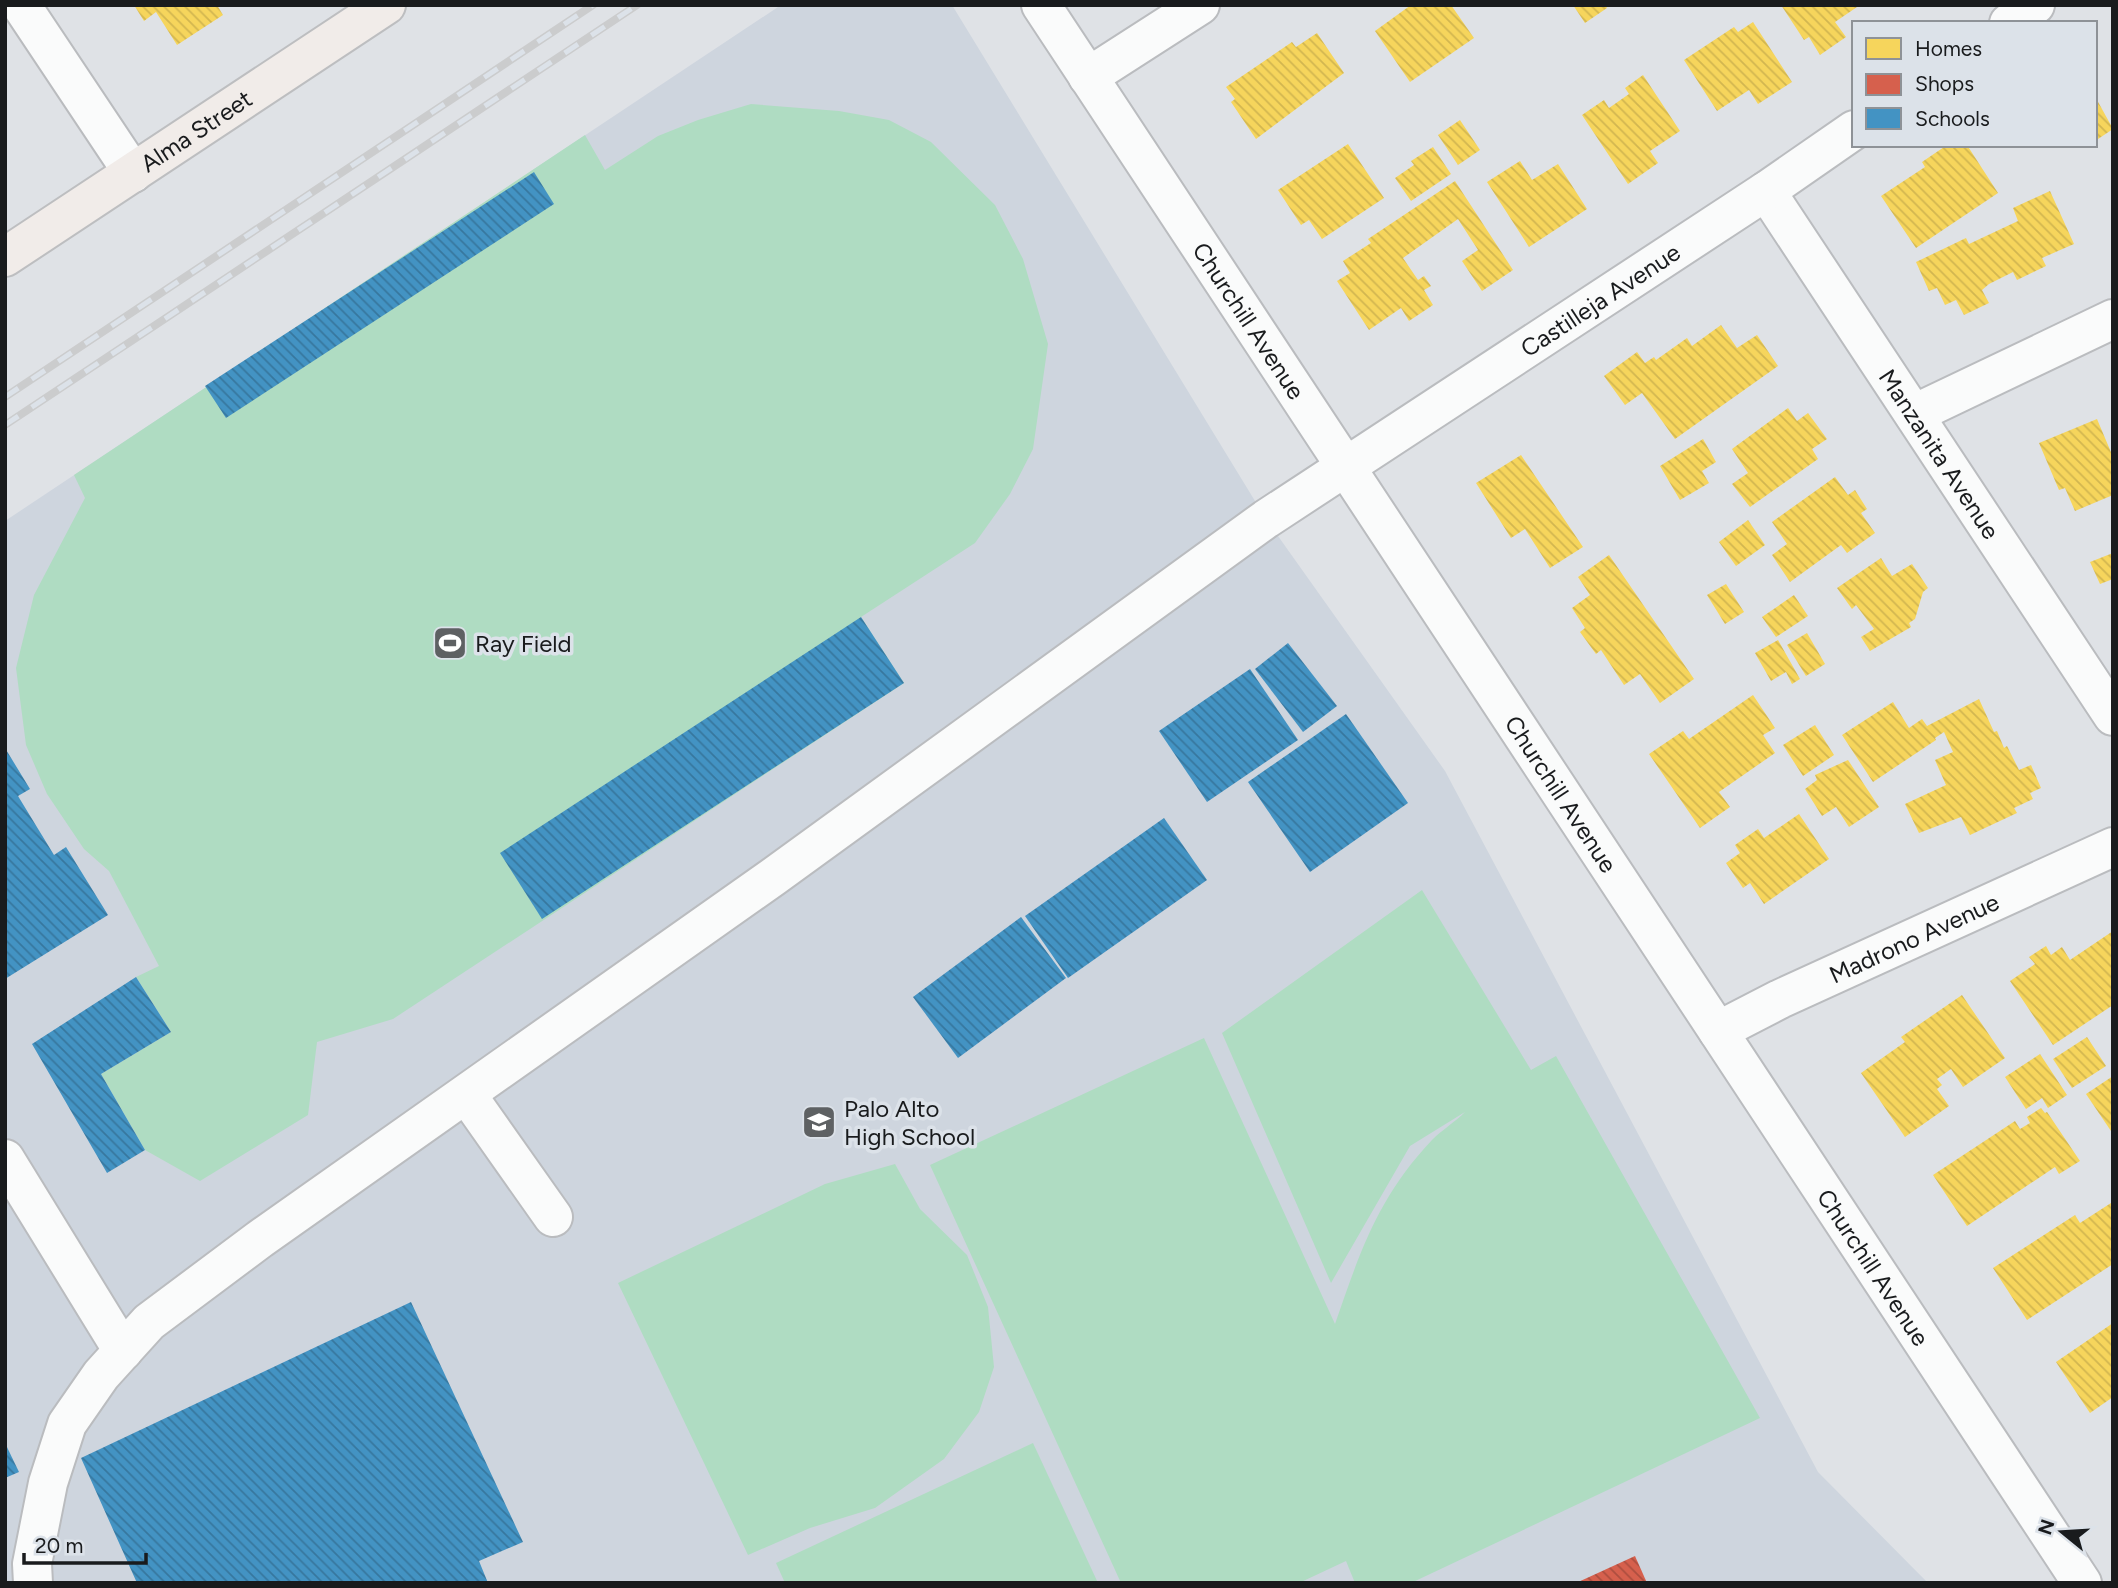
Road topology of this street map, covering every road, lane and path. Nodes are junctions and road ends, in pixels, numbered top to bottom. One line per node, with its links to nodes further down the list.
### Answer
1 (21, 5): 9 (street)
2 (386, 5): 9 (main road, Alma Street)
3 (1041, 5): 7 (street, Churchill Avenue)
4 (1200, 5): 7 (street)
5 (2035, 5): 6 (street)
6 (2012, 21)
7 (1088, 77): 14 (street, Churchill Avenue)
8 (1852, 131): 10 (street, Castilleja Avenue)
9 (133, 173): 11 (main road, Alma Street)
10 (1766, 191): 13 (street, Manzanita Avenue); 14 (street, Castilleja Avenue)
11 (5, 257)
12 (2113, 319): 13 (street)
13 (1914, 414): 15 (street, Manzanita Avenue)
14 (1346, 466): 17 (street, Churchill Avenue); 18 (street, Castilleja Avenue)
15 (2113, 716)
16 (2113, 847): 17 (street, Madrono Avenue)
17 (1718, 1031): 23 (street, Churchill Avenue)
18 (467, 1096): 20 (street); 21 (street, Castilleja Avenue)
19 (5, 1159): 21 (street)
20 (553, 1217)
21 (123, 1351): 22 (street, Castilleja Avenue)
22 (33, 1583)
23 (2082, 1583)

